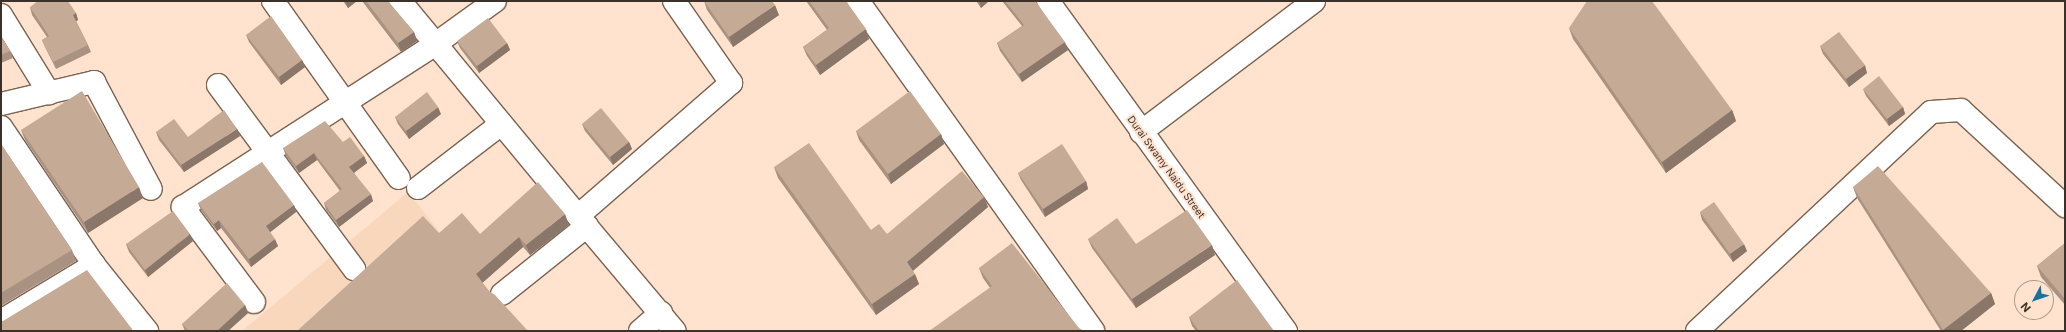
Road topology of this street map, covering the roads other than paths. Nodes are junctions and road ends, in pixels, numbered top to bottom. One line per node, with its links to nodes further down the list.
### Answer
1 (273, 1): 12 (street)
2 (400, 1): 9 (street)
3 (495, 1): 9 (street)
4 (674, 1): 22 (street)
5 (858, 1): 32 (street)
6 (1048, 1): 16 (street, Durai Swamy Naidu Street)
7 (1314, 1): 16 (street)
8 (1, 15): 11 (street)
9 (434, 45): 12 (street); 14 (street)
10 (218, 85): 17 (street)
11 (49, 93): 13 (street); 19 (street)
12 (344, 102): 17 (street); 18 (street)
13 (1, 104)
14 (501, 124): 20 (street); 22 (street)
15 (1, 127): 23 (street)
16 (1141, 132): 33 (street, Durai Swamy Naidu Street)
17 (267, 151): 24 (street); 26 (street)
18 (399, 178)
19 (151, 188)
20 (418, 188)
21 (2065, 206): 34 (street)
22 (583, 221): 25 (street); 28 (street)
23 (94, 265): 27 (street); 29 (street)
24 (354, 269)
25 (502, 294)
26 (254, 302)
27 (3, 313)
28 (661, 313): 30 (street); 31 (street)
29 (147, 331)
30 (640, 331)
31 (676, 331)
32 (1093, 331)
33 (1286, 331)
34 (1697, 331)

